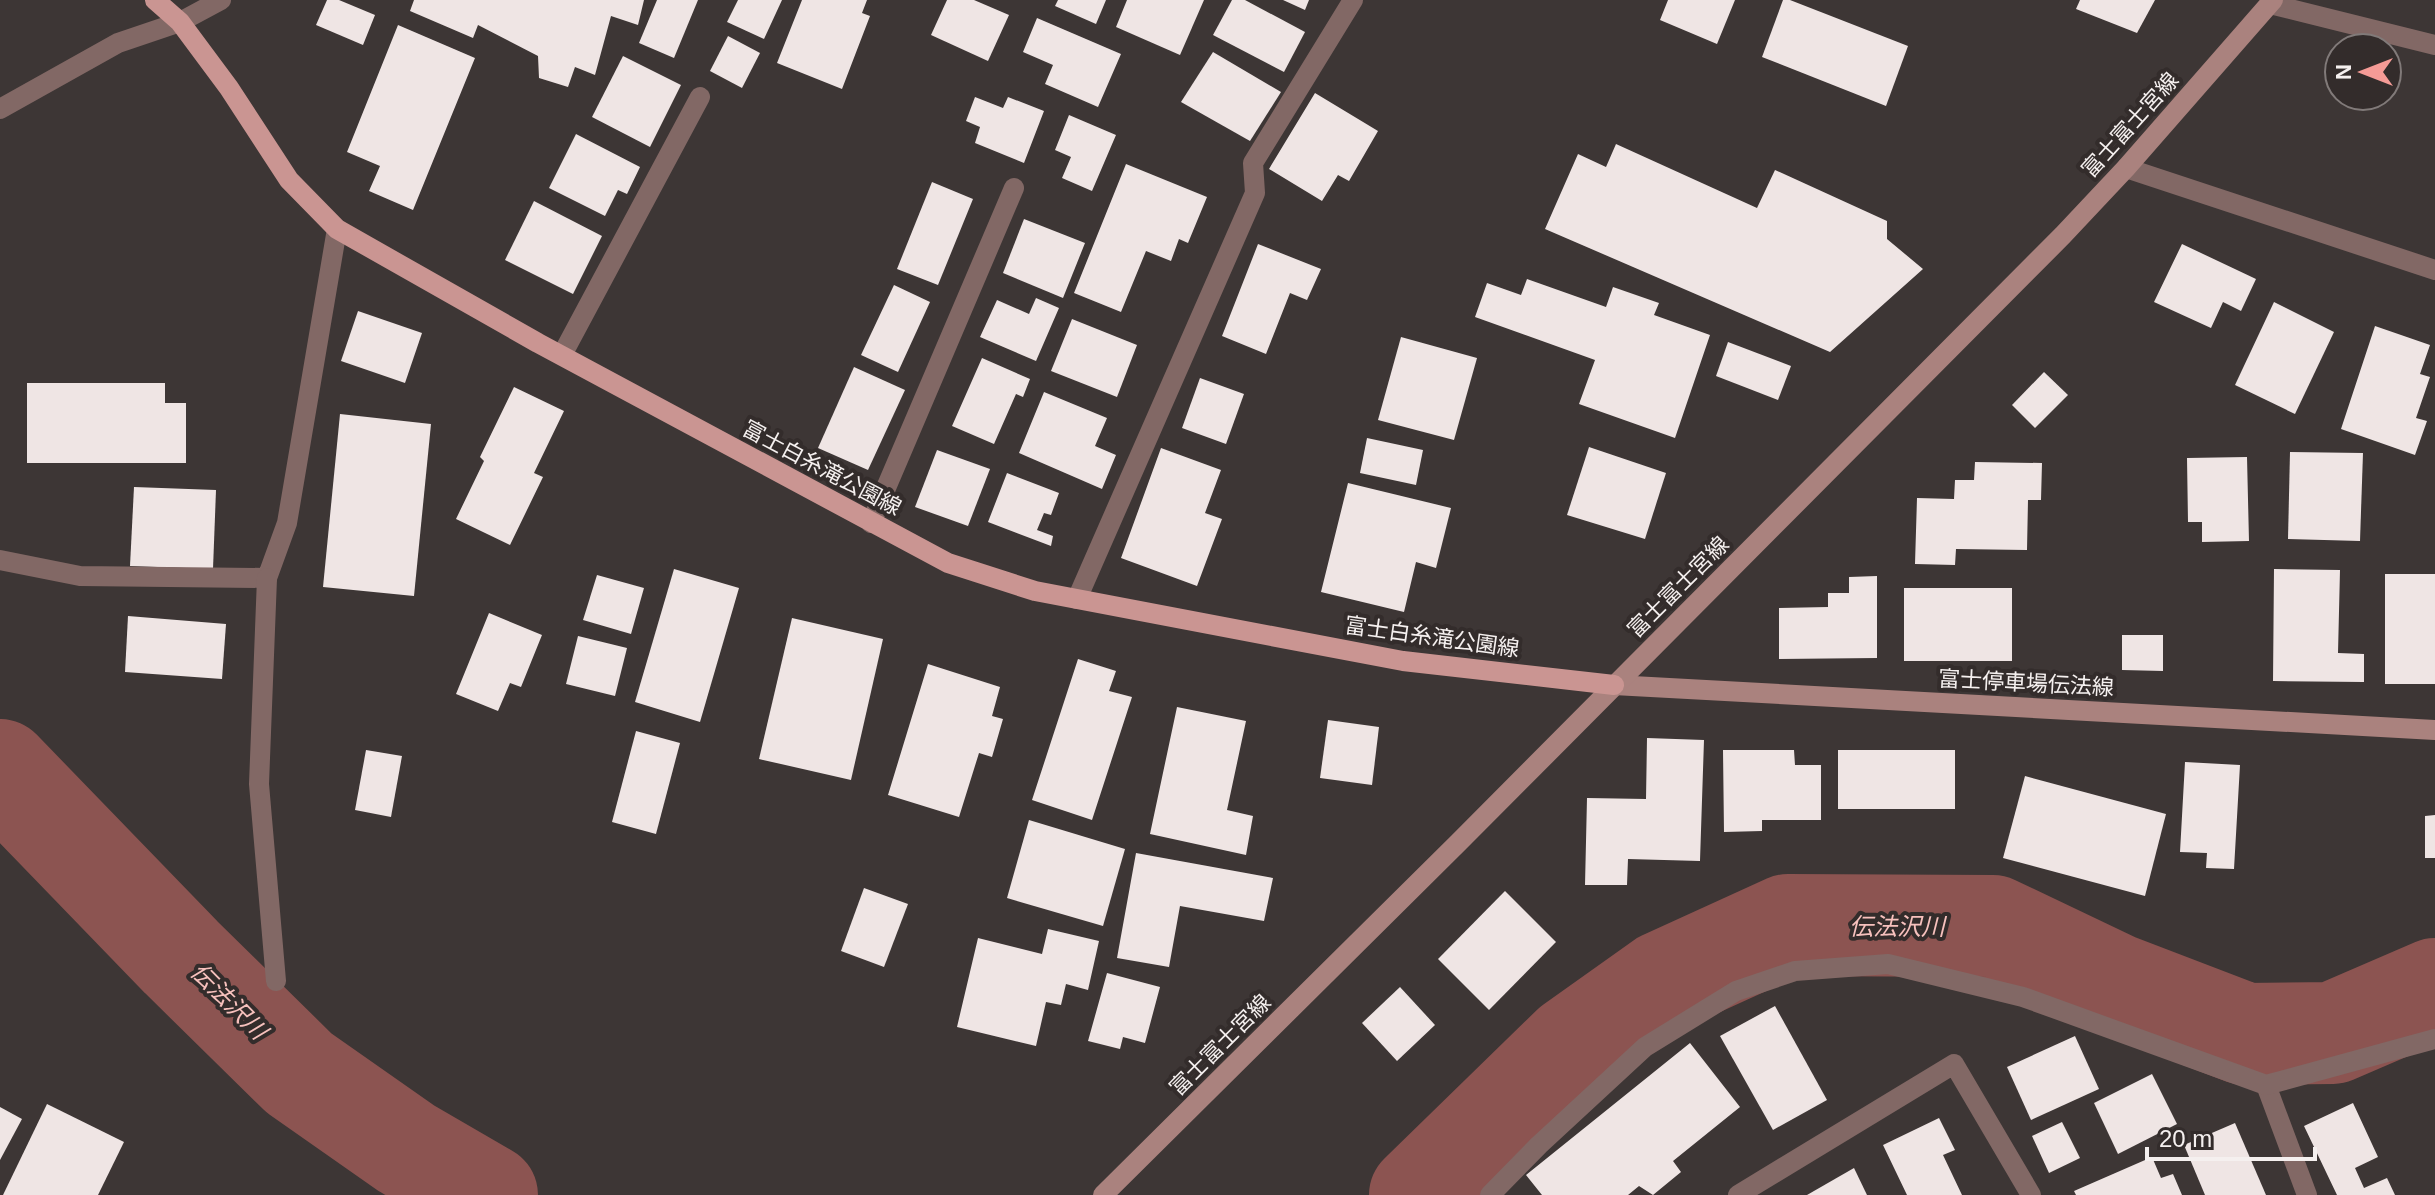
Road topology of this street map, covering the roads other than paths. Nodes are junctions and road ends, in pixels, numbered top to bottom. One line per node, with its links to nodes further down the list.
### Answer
1 (155, 0): 5 (main road, 富士白糸滝公園線)
2 (221, 0): 5 (street)
3 (1353, 0): 17 (street)
4 (2271, 2): 6 (street); 9 (main road, 富士富士宮線)
5 (180, 22): 8 (street); 11 (main road, 富士白糸滝公園線)
6 (2435, 45)
7 (700, 97): 13 (street)
8 (0, 109)
9 (2126, 168): 12 (street); 18 (main road, 富士富士宮線)
10 (1014, 188): 14 (street)
11 (337, 229): 13 (main road, 富士白糸滝公園線); 16 (street)
12 (2435, 270)
13 (562, 355): 14 (main road, 富士白糸滝公園線)
14 (871, 523): 17 (main road, 富士白糸滝公園線)
15 (0, 560): 16 (street)
16 (267, 578): 20 (street)
17 (1077, 599): 18 (main road, 富士白糸滝公園線)
18 (1614, 685): 19 (main road, 富士停車場伝法線); 23 (main road, 富士富士宮線)
19 (2435, 730)
20 (276, 981)
21 (2435, 1039): 22 (street)
22 (2266, 1085): 24 (street); 27 (street)
23 (1103, 1195)
24 (1490, 1195)
25 (1738, 1195): 26 (street)
26 (2031, 1195)
27 (2307, 1195)

